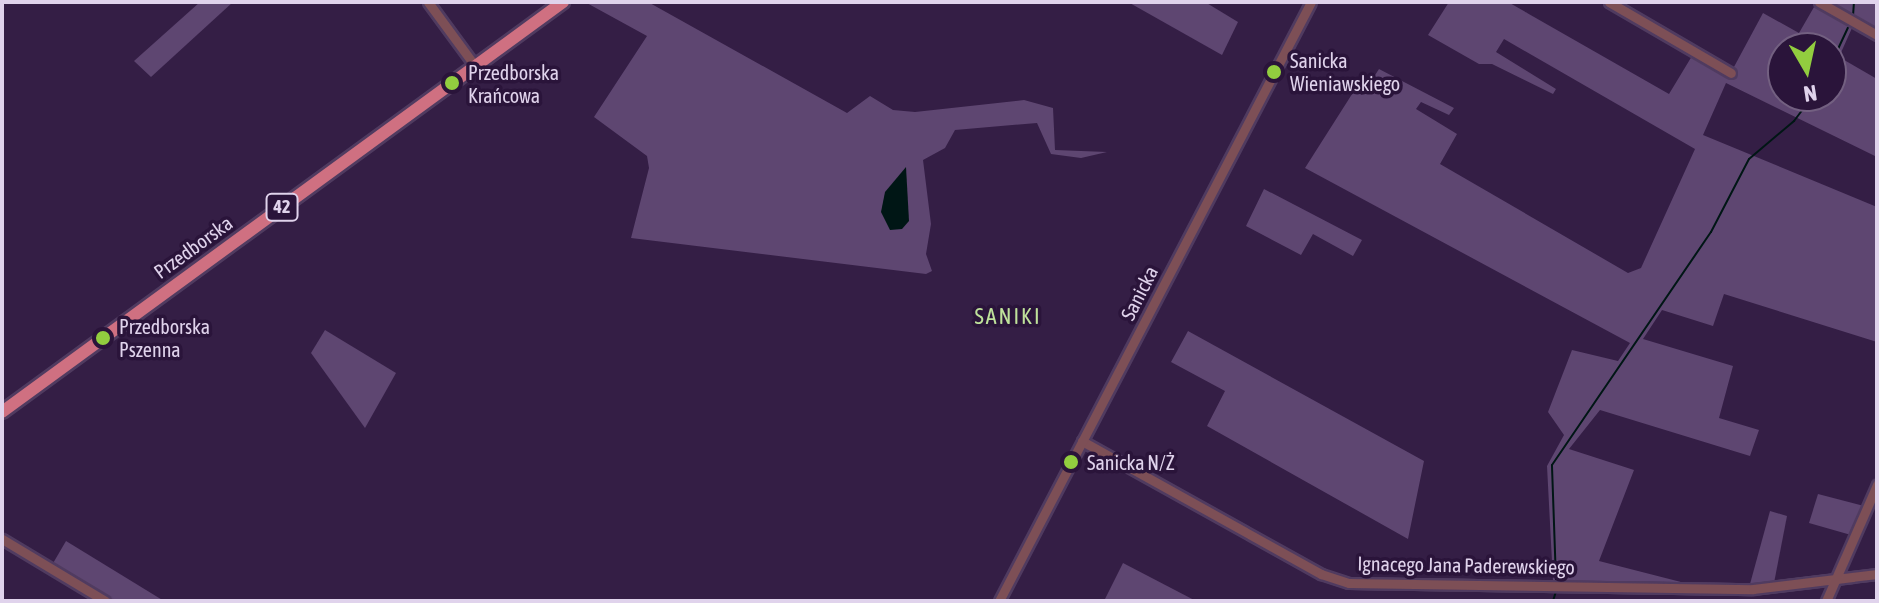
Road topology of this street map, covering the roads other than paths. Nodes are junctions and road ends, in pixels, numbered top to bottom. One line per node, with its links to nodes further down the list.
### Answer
1 (428, 2): 7 (street)
2 (563, 2): 7 (main road, Przedborska / 42)
3 (1311, 2): 10 (street, Sanicka)
4 (1609, 2): 8 (street)
5 (1819, 2): 6 (street)
6 (1877, 35)
7 (475, 66): 9 (main road, Przedborska / 42)
8 (1731, 73)
9 (2, 412)
10 (1082, 441): 14 (street, Ignacego Jana Paderewskiego); 16 (street, Sanicka)
11 (1877, 485): 14 (street)
12 (2, 539): 15 (street)
13 (1877, 574): 14 (street, Ignacego Jana Paderewskiego)
14 (1836, 579): 17 (street)
15 (105, 601)
16 (999, 601)
17 (1826, 601)

